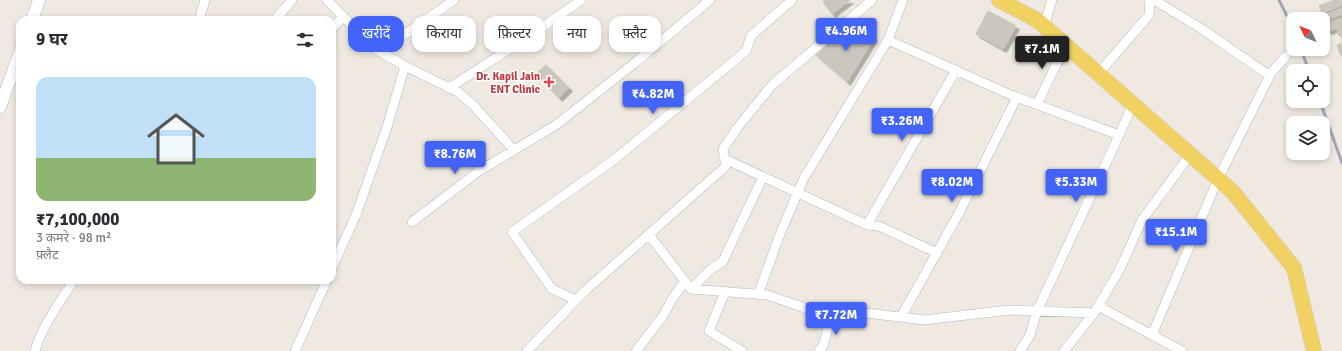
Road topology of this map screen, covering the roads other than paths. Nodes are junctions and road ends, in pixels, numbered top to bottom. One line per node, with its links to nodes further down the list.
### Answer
1 (39, 0): 15 (street)
2 (205, 0): 16 (street)
3 (292, 0): 17 (street)
4 (327, 0): 18 (street)
5 (454, 0): 22 (street)
6 (581, 0): 32 (street)
7 (710, 0): 38 (street)
8 (792, 0): 55 (street)
9 (872, 0): 40 (street)
10 (903, 0): 23 (street)
11 (999, 0): 21 (main road)
12 (1052, 0): 21 (street)
13 (1150, 0): 30 (street)
14 (1154, 0): 31 (street)
15 (33, 16)
16 (202, 16)
17 (278, 16)
18 (343, 16): 19 (street); 20 (street)
19 (348, 21)
20 (336, 25)
21 (1044, 26): 24 (main road)
22 (404, 35)
23 (888, 40): 29 (street); 43 (street)
24 (1066, 45): 30 (main road); 34 (street)
25 (383, 52): 28 (street)
26 (1286, 56): 31 (street)
27 (16, 63): 36 (street)
28 (406, 66): 32 (street); 48 (street)
29 (956, 70): 33 (street); 45 (street)
30 (1098, 74): 35 (main road)
31 (1270, 76): 42 (street)
32 (448, 88): 38 (street)
33 (1016, 96): 34 (street); 47 (street)
34 (1037, 104): 37 (street)
35 (1132, 104): 37 (street); 39 (main road)
36 (0, 108)
37 (1119, 135): 58 (street)
38 (514, 150): 44 (street)
39 (1190, 155): 42 (main road); 56 (street)
40 (725, 159): 41 (street); 46 (street)
41 (763, 177): 43 (street); 52 (street)
42 (1218, 180): 60 (street); 70 (main road)
43 (797, 193): 45 (street); 54 (street)
44 (412, 222)
45 (867, 225): 47 (street)
46 (649, 235): 49 (street); 55 (street)
47 (937, 253): 59 (street)
48 (336, 259)
49 (685, 281): 52 (street); 64 (street)
50 (71, 284): 61 (street)
51 (325, 284): 62 (street)
52 (691, 288): 53 (street)
53 (725, 292): 54 (street); 65 (street)
54 (758, 295): 57 (street)
55 (576, 300): 63 (street)
56 (1096, 309): 58 (street); 60 (street); 68 (street)
57 (833, 310): 59 (street); 66 (street)
58 (1037, 311): 59 (street); 67 (street)
59 (901, 317)
60 (1152, 335): 69 (street)
61 (35, 351)
62 (295, 351)
63 (527, 351)
64 (636, 351)
65 (742, 351)
66 (819, 351)
67 (1020, 351)
68 (1064, 351)
69 (1182, 351)
70 (1314, 351)

